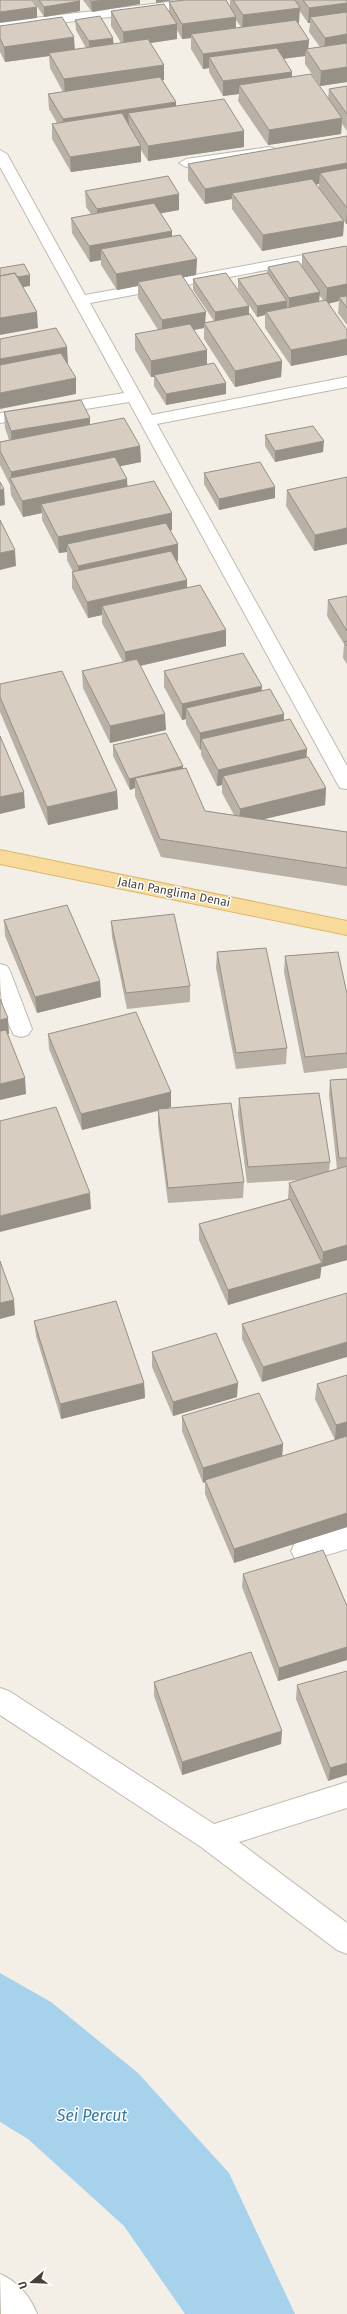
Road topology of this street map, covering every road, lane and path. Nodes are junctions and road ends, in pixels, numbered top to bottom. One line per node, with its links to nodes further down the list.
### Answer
1 (219, 0): 2 (street)
2 (0, 26)
3 (286, 148): 5 (street)
4 (0, 154): 7 (street)
5 (186, 163)
6 (347, 251): 7 (street)
7 (81, 300): 9 (street)
8 (347, 382): 11 (street)
9 (133, 396): 10 (street); 11 (street)
10 (0, 418)
11 (147, 421): 12 (street)
12 (347, 781)
13 (0, 857): 14 (main road, Jalan Panglima Denai)
14 (347, 928)
15 (0, 971): 16 (street)
16 (21, 1030)
17 (347, 1538): 18 (street)
18 (304, 1551)
19 (0, 1700): 21 (street)
20 (347, 1795): 21 (street)
21 (211, 1838): 22 (street)
22 (347, 1940)
23 (0, 2289): 24 (street)
24 (22, 2314)

